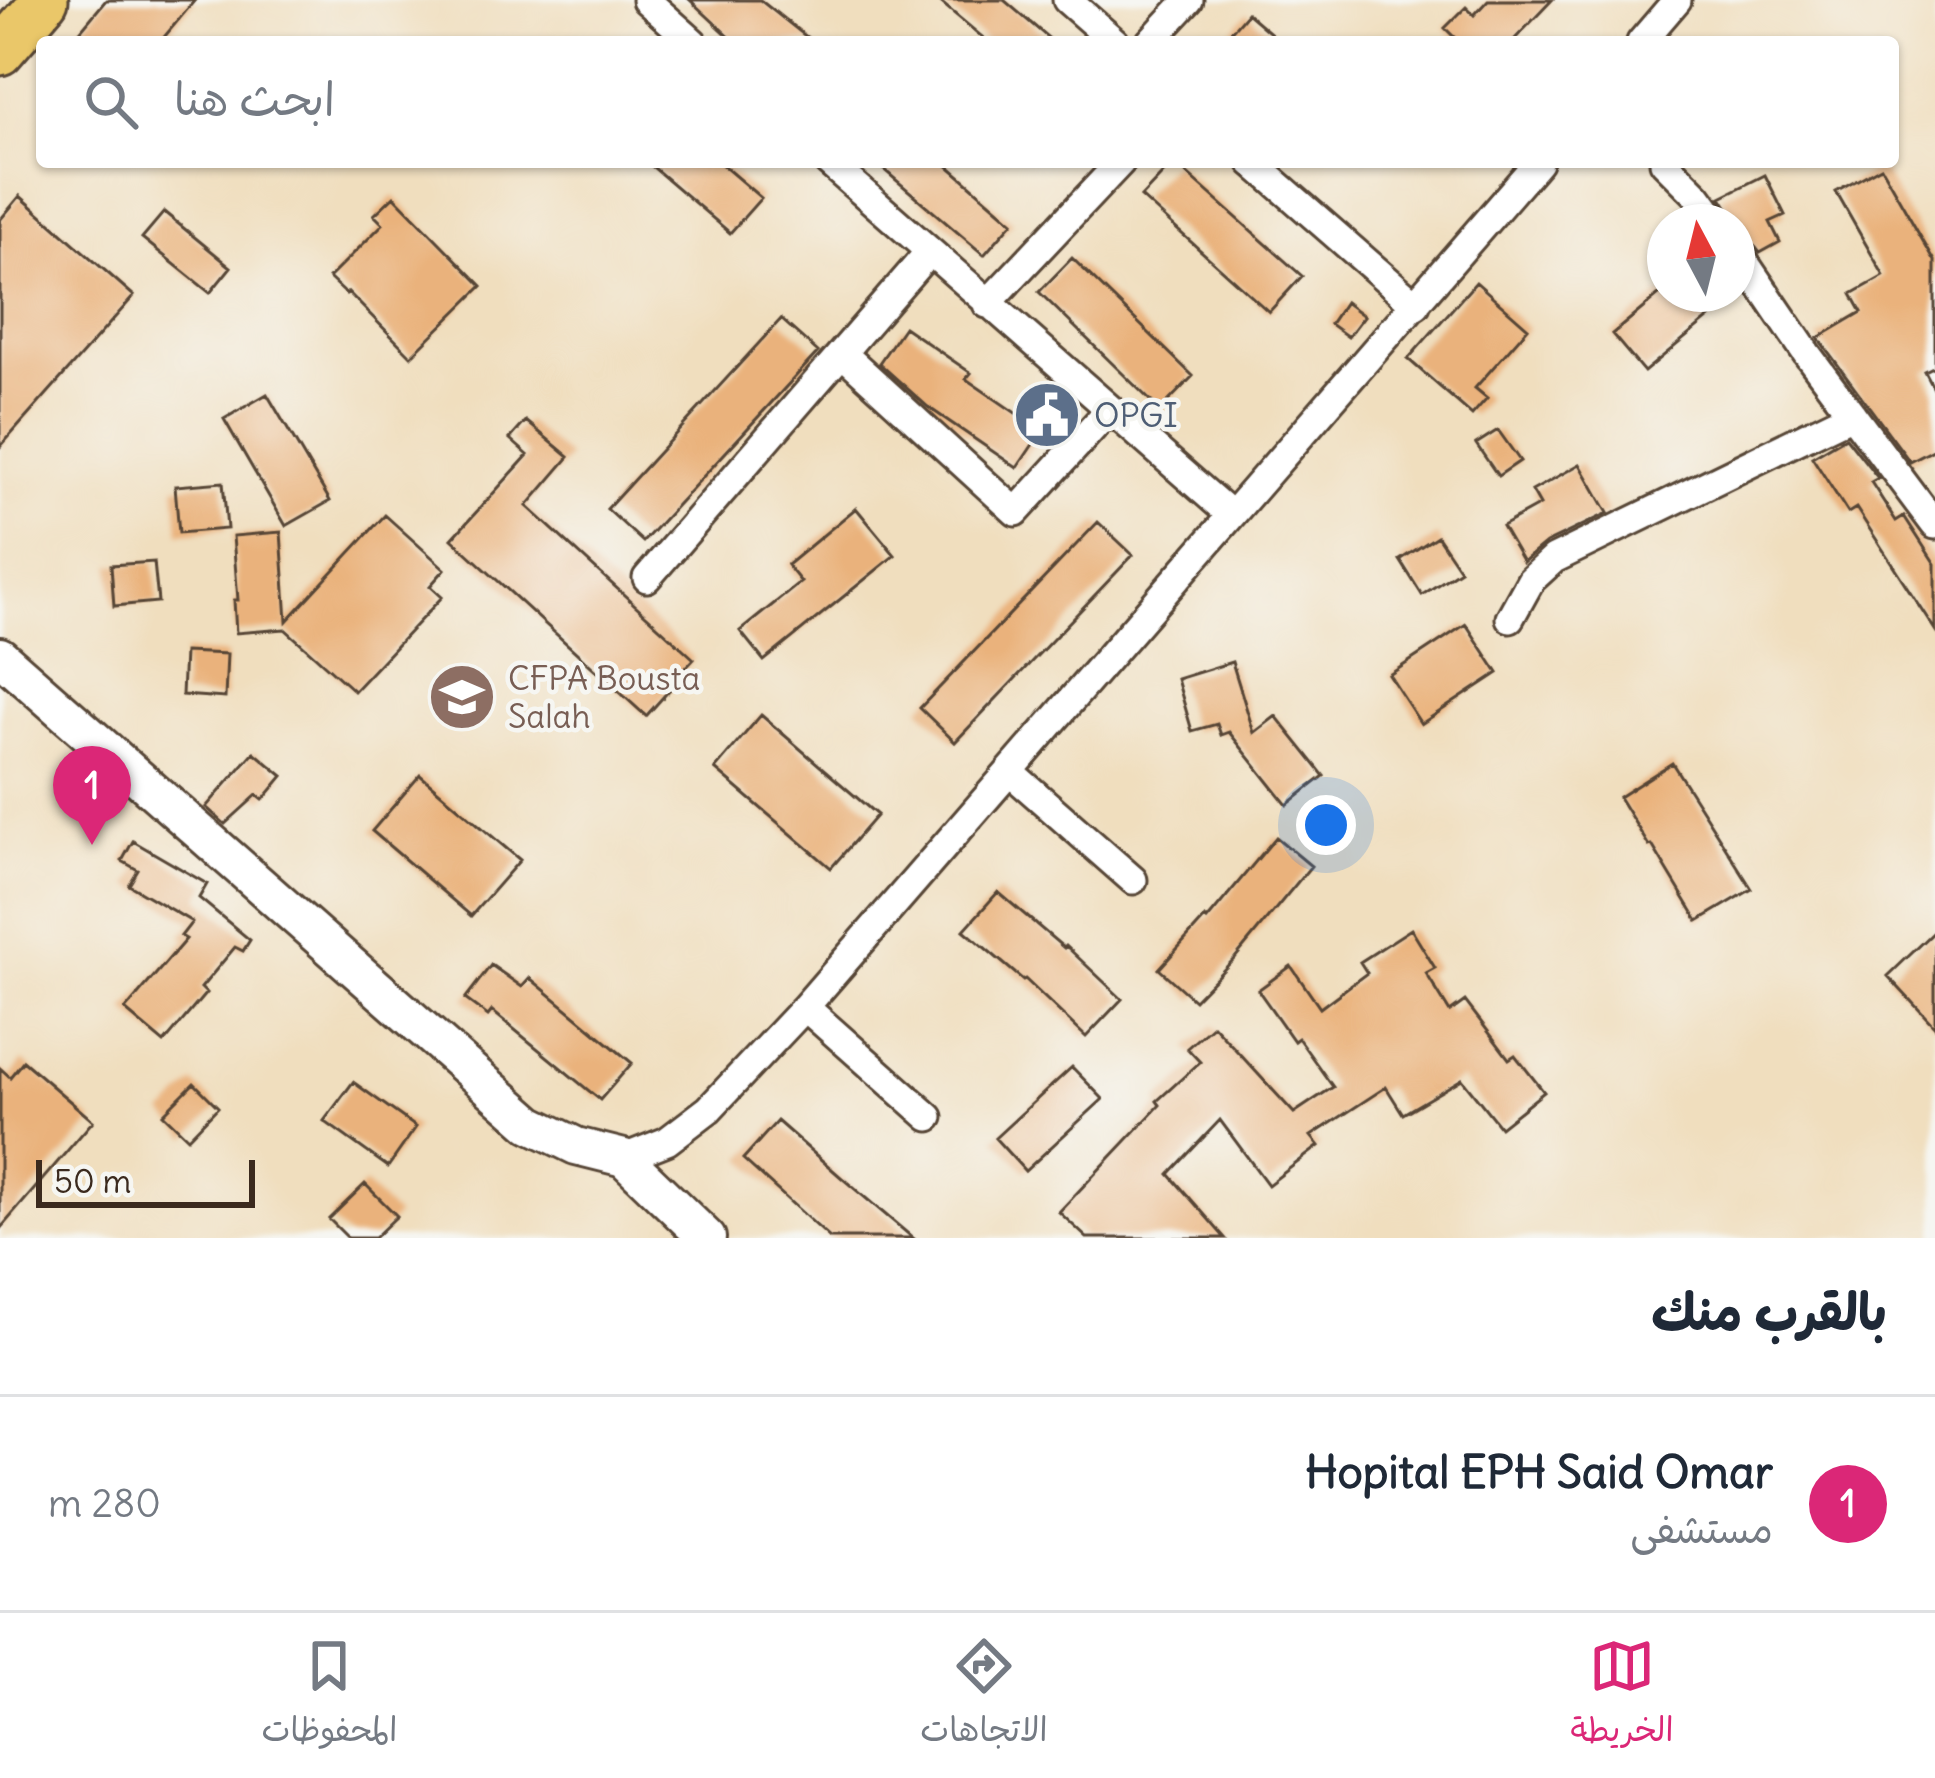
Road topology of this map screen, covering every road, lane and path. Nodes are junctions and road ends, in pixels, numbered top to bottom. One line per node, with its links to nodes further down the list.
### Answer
1 (45, 0): 10 (main road)
2 (646, 0): 6 (street)
3 (1067, 0): 7 (street)
4 (1189, 0): 8 (street)
5 (1677, 0): 9 (street)
6 (687, 36)
7 (1108, 36)
8 (1156, 36)
9 (1646, 36)
10 (0, 52)
11 (835, 168): 17 (street)
12 (1115, 168): 19 (street)
13 (1259, 168): 20 (street)
14 (1533, 168): 20 (street)
15 (1670, 168): 16 (street)
16 (1704, 204)
17 (929, 252): 19 (street); 21 (street)
18 (1755, 277): 23 (street)
19 (987, 304): 22 (street)
20 (1416, 305): 24 (street)
21 (842, 353): 22 (street); 26 (street)
22 (1110, 409): 24 (street)
23 (1852, 414): 25 (street); 27 (street)
24 (1231, 515): 29 (street)
25 (1935, 525)
26 (646, 578)
27 (1510, 618)
28 (0, 656): 33 (street)
29 (1010, 772): 30 (street); 31 (street)
30 (1132, 880)
31 (805, 1007): 32 (street); 33 (street)
32 (929, 1117)
33 (624, 1158): 34 (street)
34 (707, 1238)

